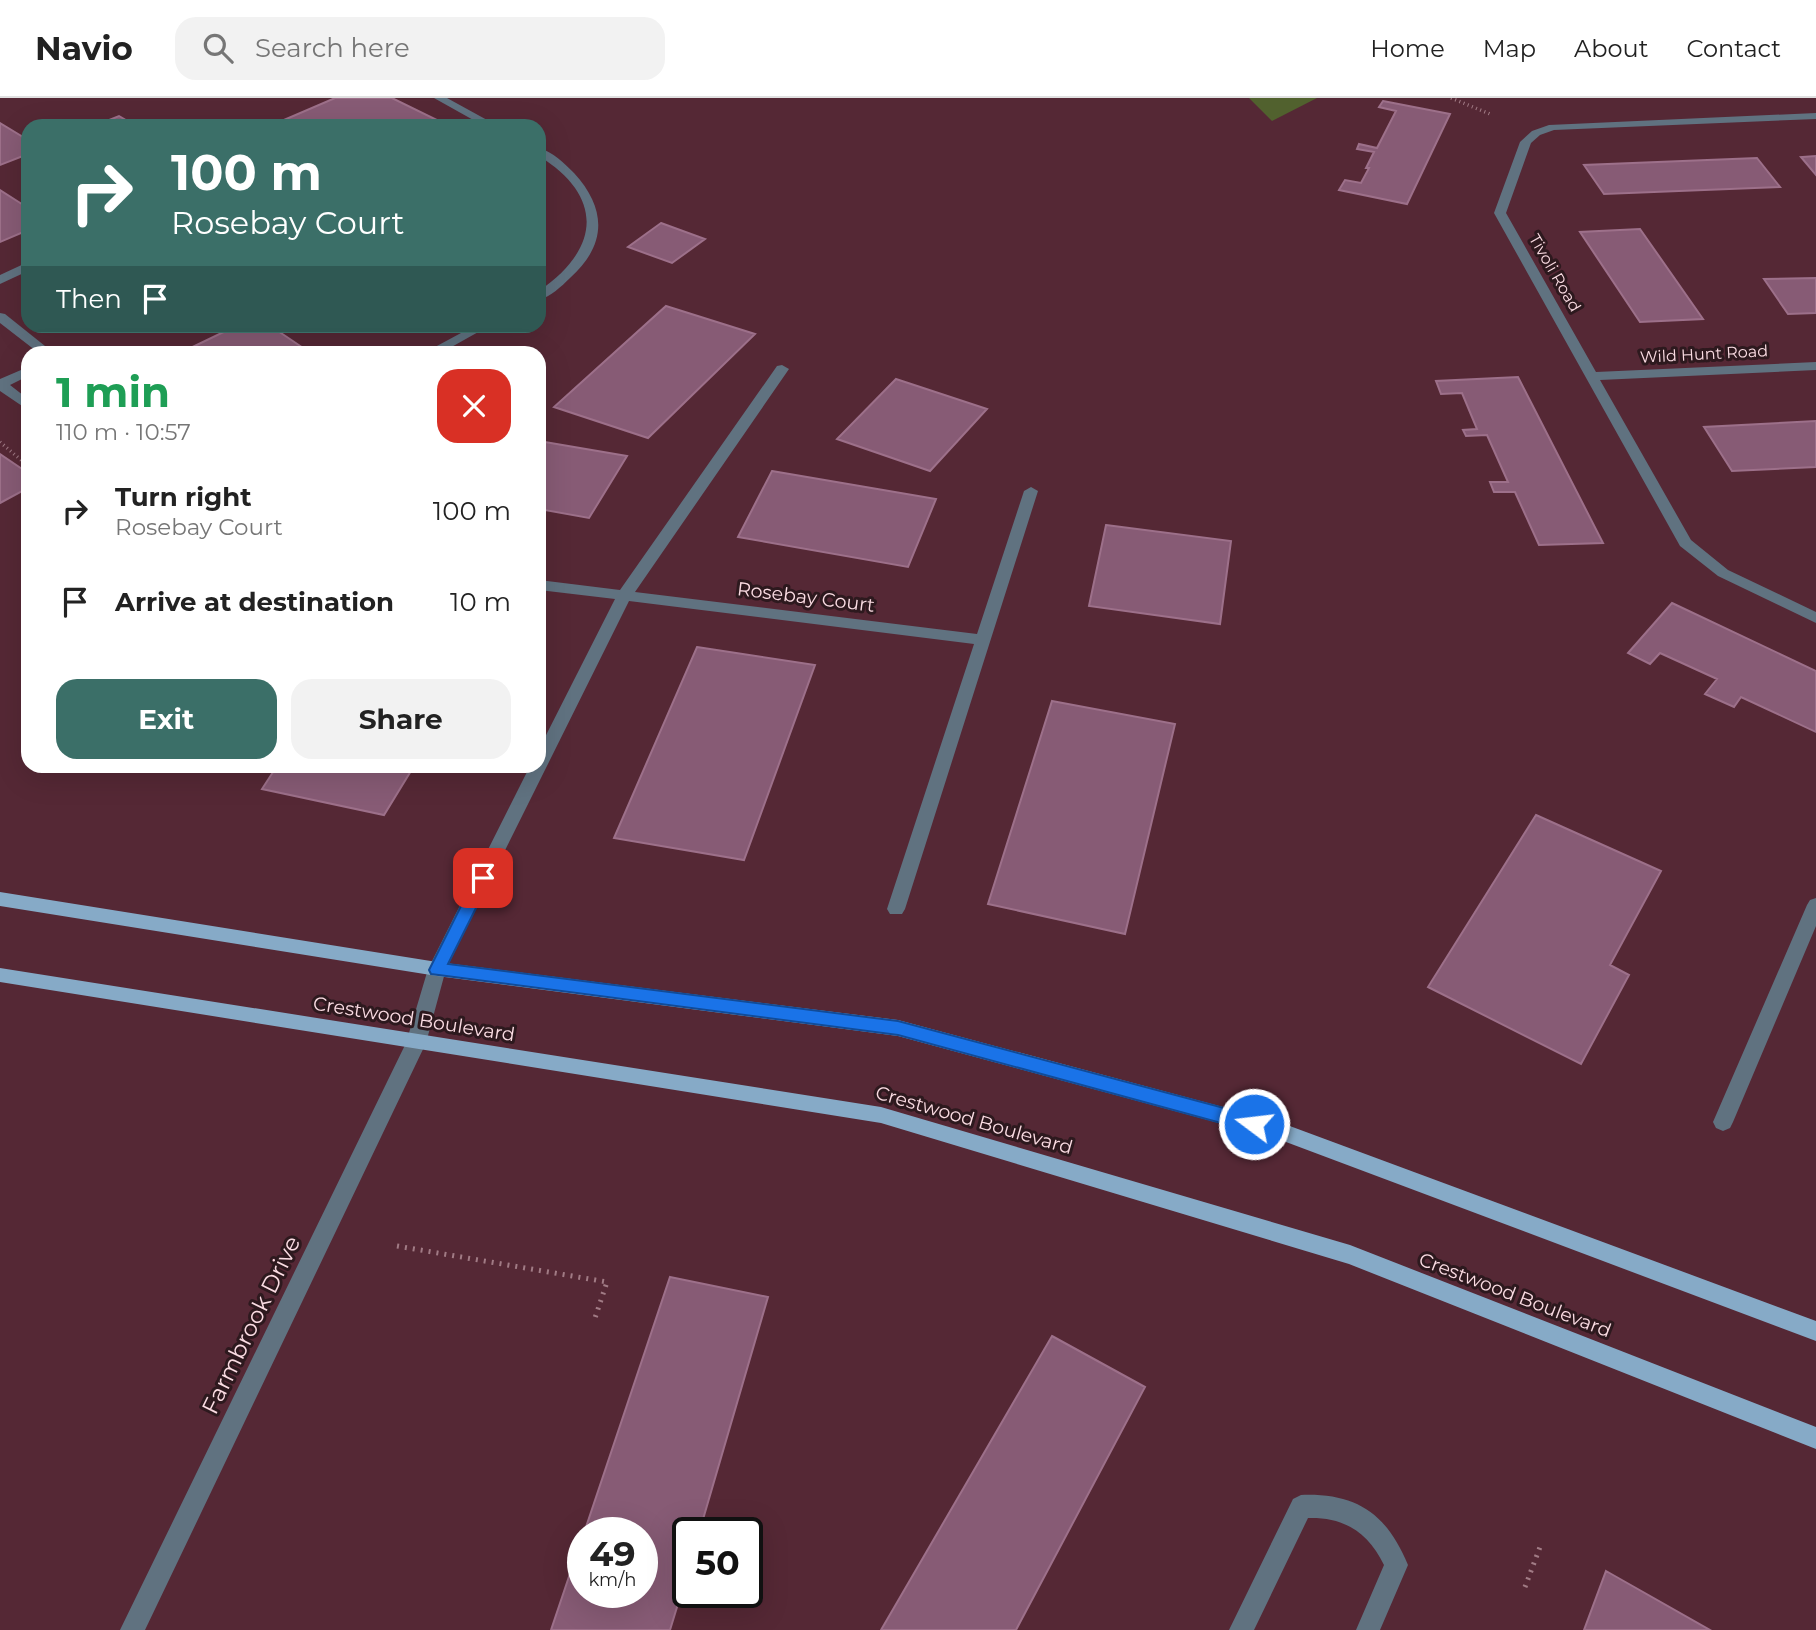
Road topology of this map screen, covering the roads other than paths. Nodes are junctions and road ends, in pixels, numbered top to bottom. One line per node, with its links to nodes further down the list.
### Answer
1 (439, 98): 3 (street)
2 (1816, 117): 17 (street, Tivoli Road)
3 (479, 119)
4 (546, 155): 7 (street)
5 (21, 270): 6 (street)
6 (0, 280)
7 (546, 292)
8 (0, 317): 9 (street)
9 (21, 333)
10 (21, 333): 12 (street)
11 (468, 333): 13 (street)
12 (38, 346)
13 (443, 346)
14 (1816, 366): 17 (street, Wild Hunt Road)
15 (782, 369): 22 (street)
16 (21, 374): 18 (street)
17 (1594, 376): 23 (street, Tivoli Road)
18 (0, 384): 19 (street)
19 (21, 400)
20 (1031, 491): 24 (street)
21 (546, 586): 22 (street, Rosebay Court)
22 (624, 596): 24 (street, Rosebay Court); 25 (street)
23 (1816, 618)
24 (983, 640): 29 (street)
25 (546, 752)
26 (536, 773): 30 (street)
27 (0, 899): 30 (main road)
28 (1816, 905): 33 (street)
29 (896, 909)
30 (437, 970): 32 (street); 34 (main road)
31 (0, 975): 32 (main road, Crestwood Boulevard)
32 (416, 1044): 35 (main road, Crestwood Boulevard); 36 (street, Farmbrook Drive)
33 (1723, 1122)
34 (1816, 1331)
35 (1816, 1438)
36 (132, 1630)
37 (1241, 1630): 38 (street)
38 (1368, 1630)

